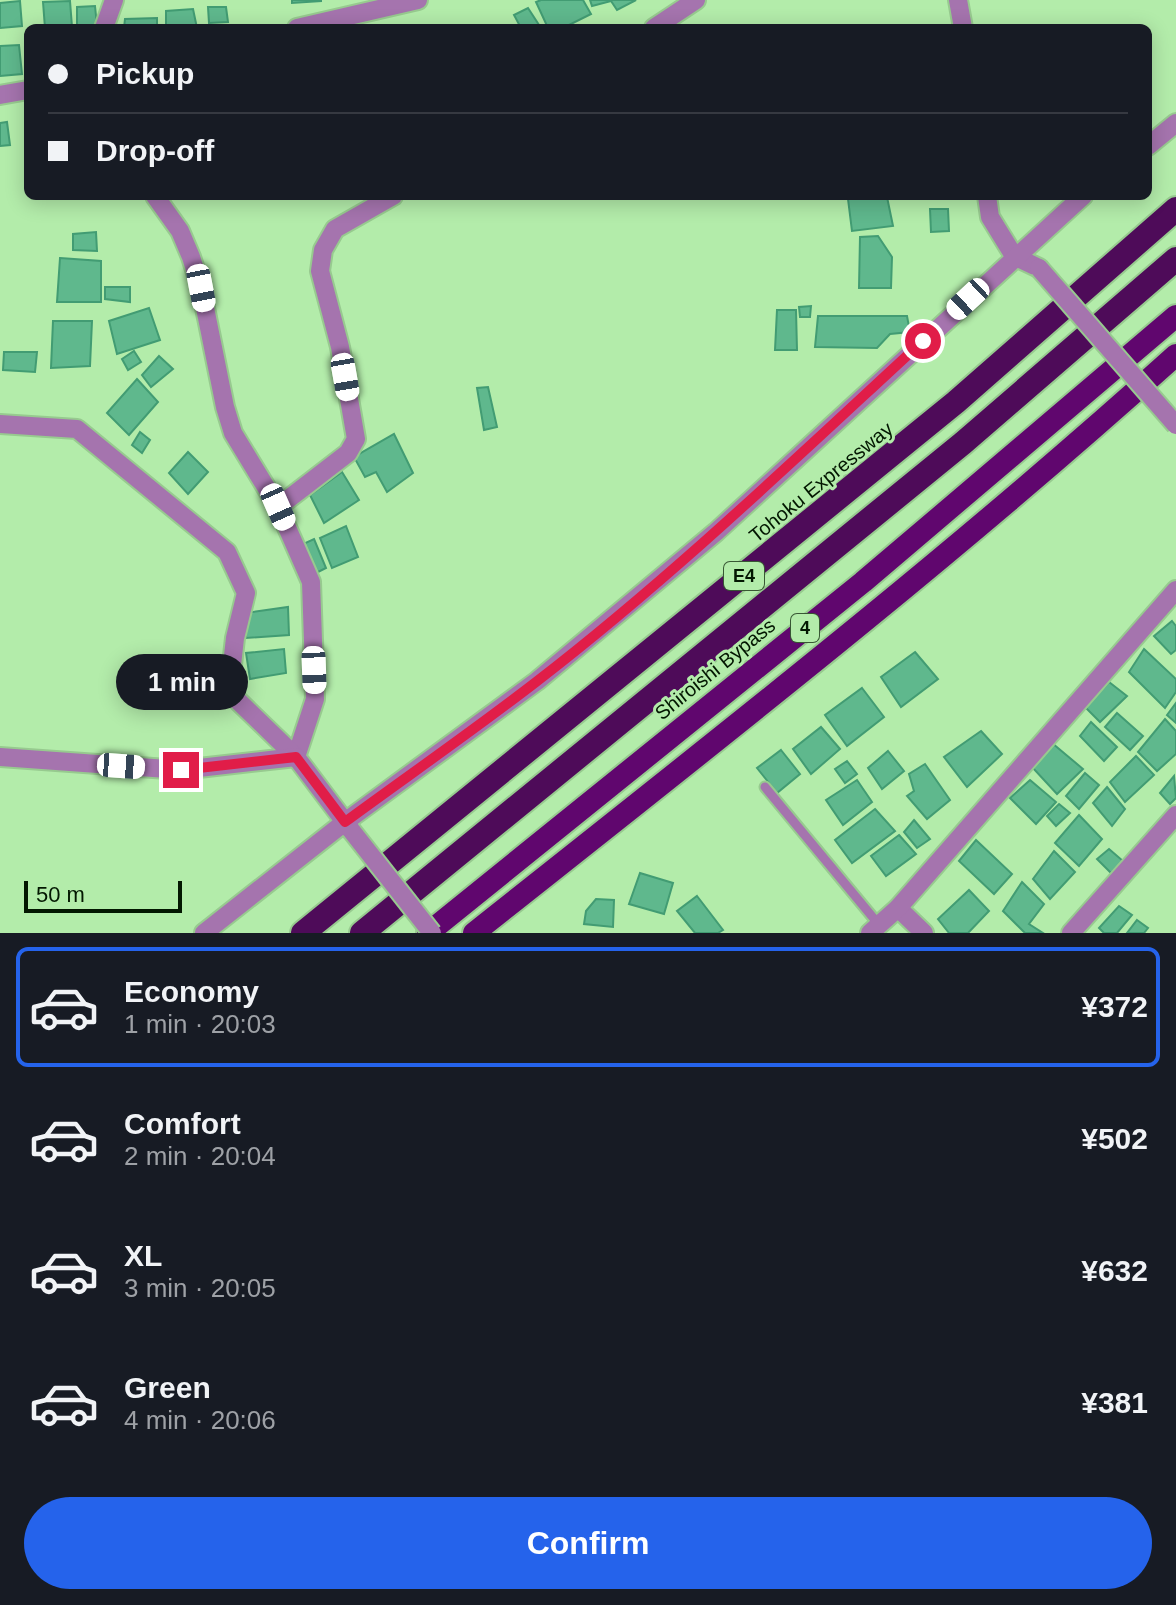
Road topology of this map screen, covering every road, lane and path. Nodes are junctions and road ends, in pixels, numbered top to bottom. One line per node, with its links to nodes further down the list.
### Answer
1 (114, 0): 5 (street)
2 (418, 0): 6 (street)
3 (696, 0): 7 (street)
4 (958, 0): 8 (street)
5 (105, 24)
6 (312, 24)
7 (660, 24)
8 (962, 24)
9 (24, 91): 10 (street)
10 (0, 95)
11 (1176, 123): 12 (street)
12 (1152, 143)
13 (158, 200): 24 (street)
14 (386, 200): 24 (street)
15 (988, 200): 18 (street)
16 (1078, 200): 18 (street)
17 (1176, 209): 34 (highway, Tohoku Expressway / E4)
18 (1014, 256): 23 (street, bridge); 30 (street)
19 (1176, 259): 35 (highway, E4)
20 (1176, 316): 36 (highway, Shiroishi Bypass / 4)
21 (1176, 355): 37 (highway, 4)
22 (0, 424): 27 (street)
23 (1176, 425)
24 (278, 507): 27 (street)
25 (1176, 590): 31 (street)
26 (0, 757): 27 (street)
27 (296, 757): 30 (street)
28 (765, 787): 32 (lane)
29 (1176, 815): 39 (street)
30 (348, 826): 33 (street); 36 (street, bridge)
31 (898, 908): 32 (street); 38 (street)
32 (875, 930)
33 (204, 933)
34 (303, 933)
35 (362, 933)
36 (430, 933)
37 (474, 933)
38 (924, 933)
39 (1071, 933)

